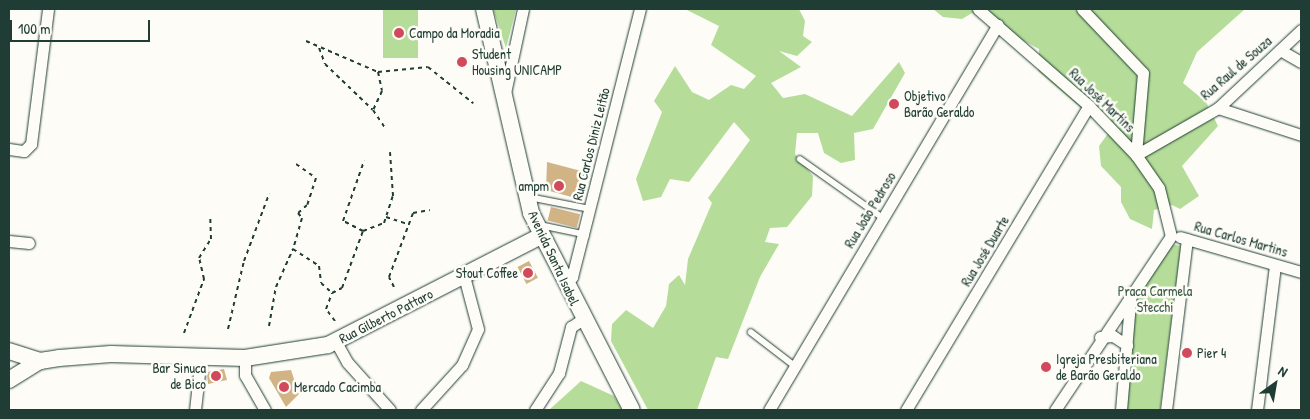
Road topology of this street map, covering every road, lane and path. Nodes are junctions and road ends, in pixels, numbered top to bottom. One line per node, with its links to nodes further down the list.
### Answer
1 (48, 9): 21 (street)
2 (484, 9): 14 (main road, Avenida Santa Isabel)
3 (523, 9): 14 (street)
4 (640, 9): 29 (street, Rua Carlos Diniz Leitão)
5 (978, 9): 7 (street, Rua José Martins)
6 (1082, 9): 23 (street)
7 (998, 25): 16 (street, Rua José Martins); 33 (street, Rua João Pedroso)
8 (1301, 30): 11 (street, Rua Raul de Souza)
9 (306, 41): 10 (path)
10 (319, 47): 13 (path); 18 (path)
11 (1280, 50): 12 (street); 17 (street, Rua Raul de Souza)
12 (1301, 62)
13 (378, 72): 15 (path); 18 (path)
14 (505, 93): 28 (main road, Avenida Santa Isabel)
15 (473, 103)
16 (1089, 106): 23 (street, Rua José Martins); 72 (street, Rua José Duarte)
17 (1218, 108): 20 (street); 23 (street, Rua Raul de Souza)
18 (373, 110): 19 (path)
19 (384, 128)
20 (1301, 135)
21 (9, 150)
22 (390, 152): 32 (path)
23 (1136, 155): 38 (street, Rua José Martins)
24 (800, 159): 33 (lane)
25 (364, 161): 36 (path)
26 (296, 164): 42 (path)
27 (269, 194): 53 (path)
28 (527, 197): 29 (lane); 35 (main road, Avenida Santa Isabel)
29 (590, 209): 37 (street, Rua Carlos Diniz Leitão)
30 (430, 210): 34 (path)
31 (210, 215): 55 (path)
32 (386, 217): 34 (path); 36 (path)
33 (883, 218): 63 (street, Rua João Pedroso)
34 (408, 224): 47 (path)
35 (538, 230): 37 (lane); 45 (main road, Rua Gilberto Pattaro); 46 (main road, Avenida Santa Isabel)
36 (363, 232): 49 (path)
37 (584, 234): 46 (street, Rua Carlos Diniz Leitão)
38 (1171, 236): 39 (street, Rua Carlos Martins); 48 (street)
39 (1187, 239): 43 (street, Rua Carlos Martins); 75 (street)
40 (9, 241): 41 (street)
41 (29, 243)
42 (293, 249): 49 (path); 52 (path)
43 (1275, 264): 44 (street, Rua Carlos Martins); 76 (street)
44 (1301, 272)
45 (464, 276): 57 (main road, Rua Gilberto Pattaro); 68 (street)
46 (564, 285): 50 (main road, Avenida Santa Isabel)
47 (394, 287)
48 (1132, 291): 56 (street); 58 (street)
49 (332, 293): 51 (path)
50 (583, 319): 69 (street); 70 (main road, Avenida Santa Isabel)
51 (335, 321)
52 (269, 326)
53 (228, 329)
54 (752, 332): 63 (lane)
55 (184, 333)
56 (1100, 337): 58 (street); 73 (street)
57 (336, 342): 61 (main road, Rua Gilberto Pattaro); 67 (street)
58 (1127, 345): 74 (street)
59 (9, 351): 62 (main road)
60 (201, 356): 61 (main road, Rua Gilberto Pattaro); 62 (main road, Rua Gilberto Pattaro); 65 (street)
61 (244, 358): 66 (street)
62 (40, 361): 64 (main road)
63 (796, 366): 71 (street, Rua João Pedroso)
64 (9, 380)
65 (195, 410)
66 (265, 410)
67 (390, 410)
68 (421, 410)
69 (535, 410)
70 (632, 410)
71 (769, 410)
72 (906, 410)
73 (1055, 410)
74 (1121, 410)
75 (1166, 410)
76 (1257, 410)

